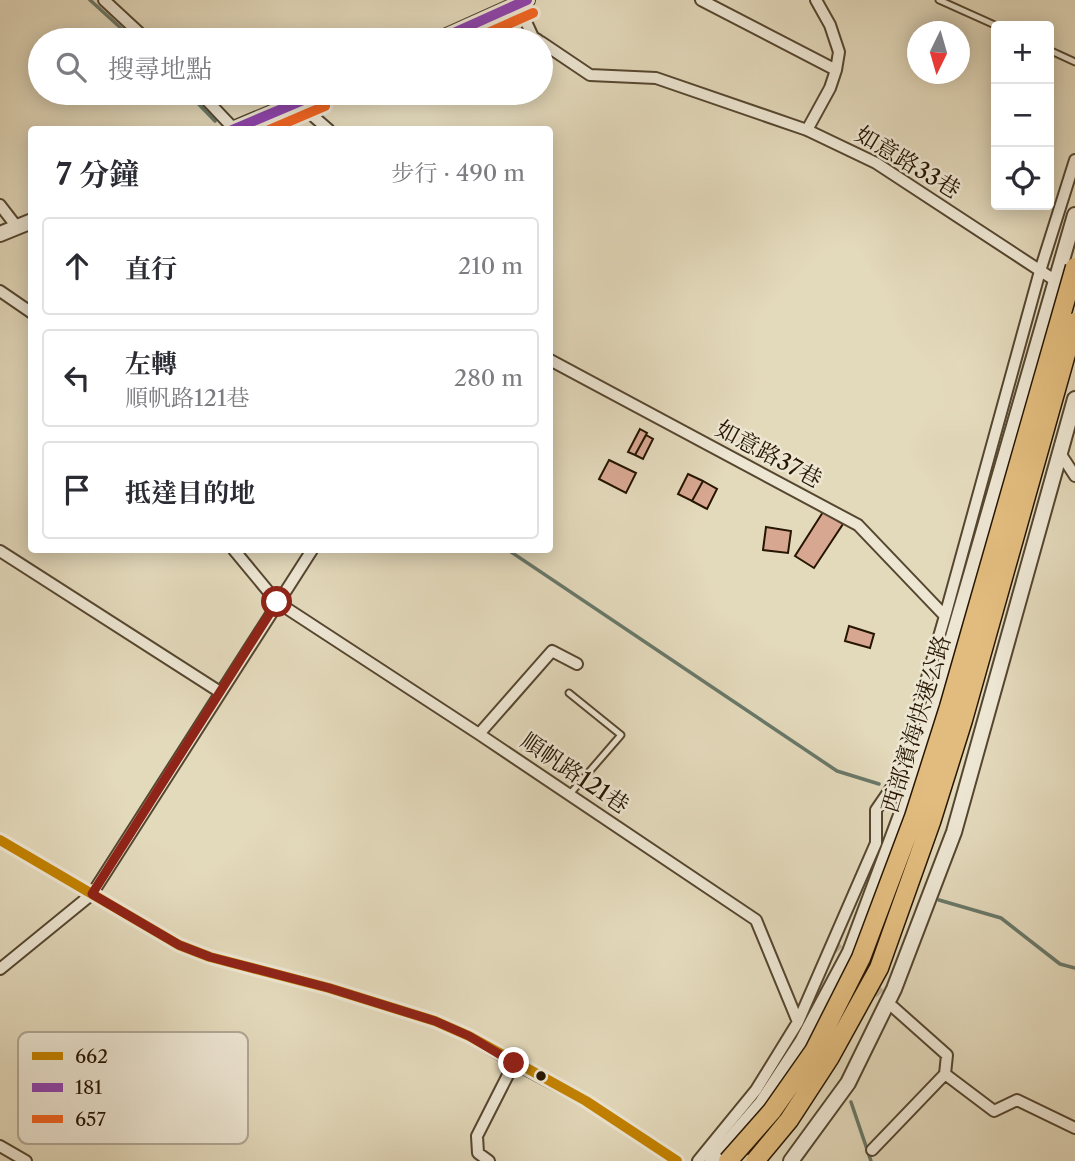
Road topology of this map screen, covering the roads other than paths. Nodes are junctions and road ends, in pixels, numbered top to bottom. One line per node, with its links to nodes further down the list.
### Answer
1 (104, 0): 7 (street)
2 (701, 0): 13 (street)
3 (816, 0): 13 (street)
4 (939, 0): 6 (lane)
5 (520, 1): 8 (street); 9 (street, 如意路33巷)
6 (991, 23)
7 (134, 28)
8 (463, 28)
9 (530, 28)
10 (553, 50): 20 (street, 如意路33巷)
11 (1054, 52): 12 (lane)
12 (1075, 62)
13 (836, 70): 20 (street)
14 (211, 105): 17 (street)
15 (290, 105): 18 (street)
16 (300, 105): 19 (street)
17 (230, 126)
18 (240, 126)
19 (324, 126)
20 (807, 130): 28 (street, 如意路33巷)
21 (1075, 160): 28 (street)
22 (0, 205): 25 (street)
23 (1075, 215): 29 (street)
24 (28, 223): 25 (street)
25 (17, 227): 26 (street)
26 (0, 234)
27 (1075, 267): 62 (highway, 西部濱海快速公路, bridge)
28 (1040, 271): 29 (street, 如意路33巷); 41 (street)
29 (1056, 281): 61 (street)
30 (0, 291): 31 (street)
31 (28, 310)
32 (1075, 322): 63 (highway, 西部濱海快速公路, bridge)
33 (553, 362): 41 (street, 如意路37巷)
34 (1075, 399): 35 (street)
35 (1059, 453): 36 (street); 64 (street)
36 (1075, 476)
37 (0, 551): 43 (street)
38 (236, 553): 40 (street, 順帆路121巷)
39 (310, 553): 40 (street)
40 (277, 602): 43 (street); 45 (street, 順帆路121巷)
41 (945, 616): 51 (street)
42 (577, 664): 45 (street)
43 (220, 692): 48 (street)
44 (569, 693): 46 (lane)
45 (479, 734): 46 (street, 順帆路121巷)
46 (569, 795): 51 (street, 順帆路121巷)
47 (0, 840): 48 (street)
48 (92, 894): 49 (street); 52 (street)
49 (3, 963)
50 (893, 1007): 53 (street)
51 (798, 1022): 60 (street)
52 (514, 1063): 58 (street); 59 (street)
53 (945, 1074): 54 (street); 56 (street)
54 (1075, 1128)
55 (0, 1146): 57 (street)
56 (872, 1150)
57 (26, 1161)
58 (489, 1161)
59 (677, 1161)
60 (698, 1161)
61 (712, 1161)
62 (728, 1161)
63 (755, 1161)
64 (791, 1161)

